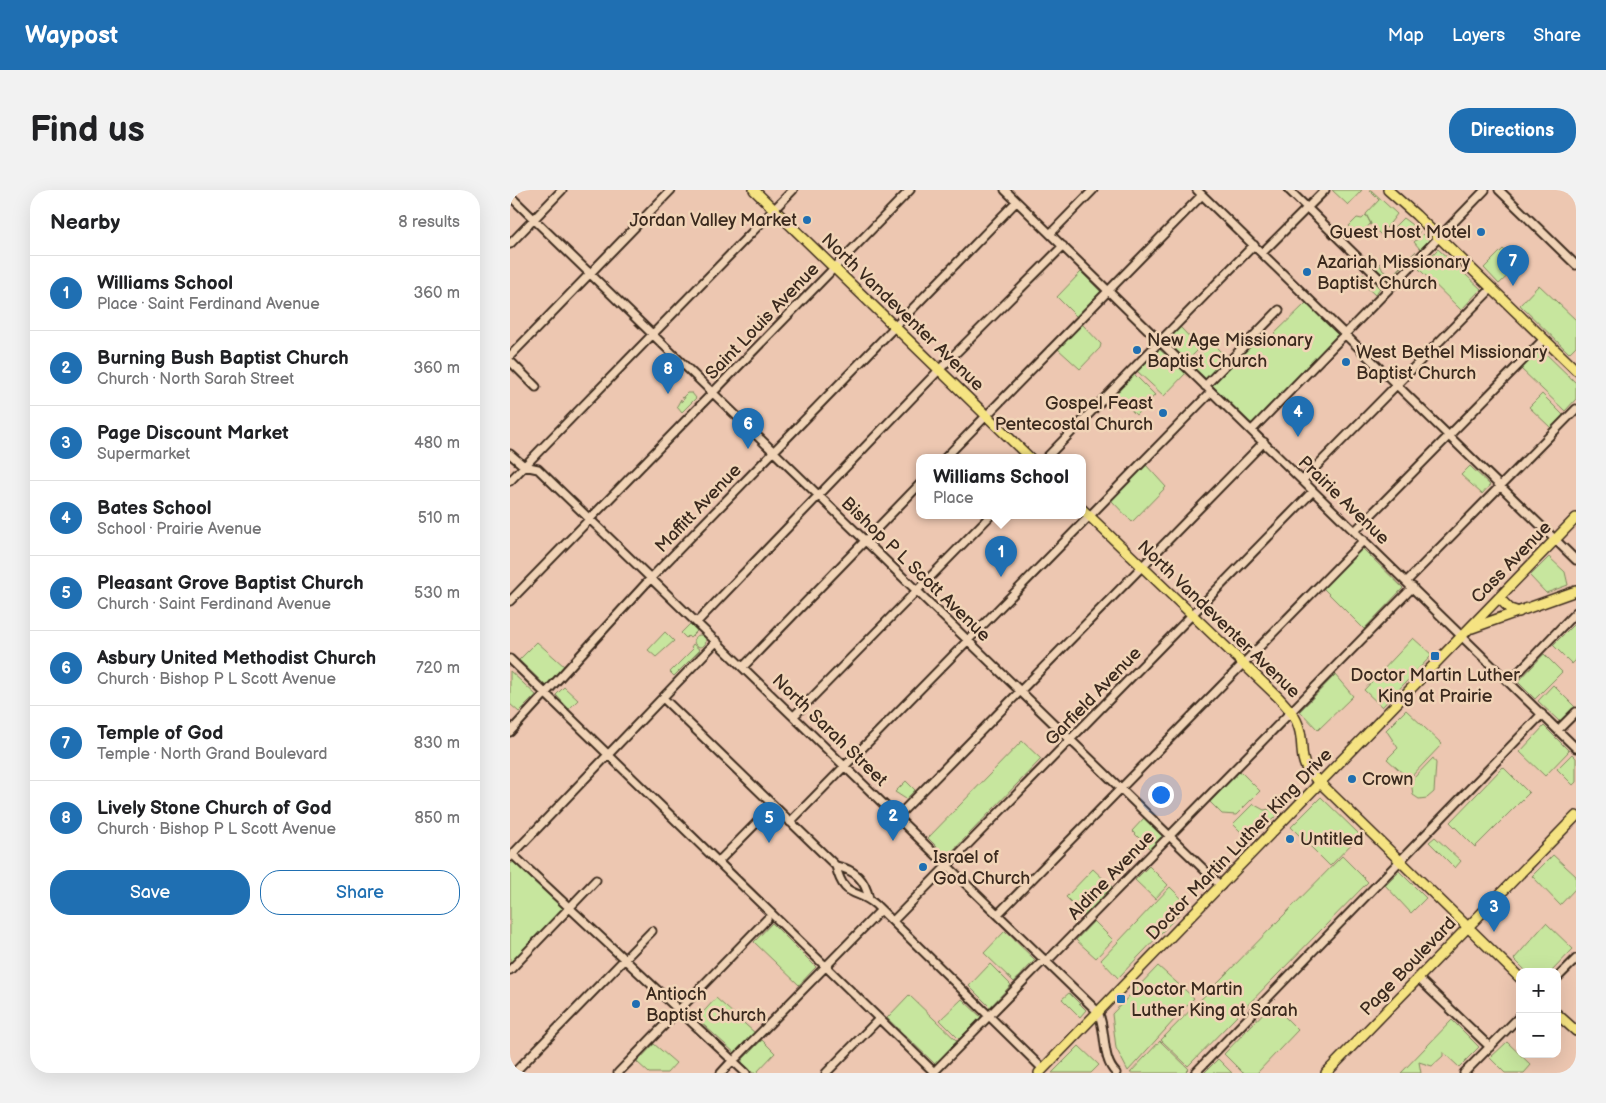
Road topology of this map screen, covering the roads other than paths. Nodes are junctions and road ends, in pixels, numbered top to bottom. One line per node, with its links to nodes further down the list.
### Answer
1 (562, 190): 18 (street)
2 (671, 190): 27 (street)
3 (754, 190): 17 (main road, North Vandeventer Avenue)
4 (793, 190): 17 (street)
5 (910, 190): 26 (street, Saint Louis Avenue)
6 (1005, 190): 15 (street, Prairie Avenue)
7 (1093, 190): 19 (street)
8 (1290, 190): 16 (street)
9 (1326, 190): 16 (street)
10 (1388, 190): 20 (main road)
11 (1485, 190): 20 (street)
12 (1499, 190): 25 (street)
13 (1200, 193): 22 (street); 30 (street)
14 (510, 196): 18 (street, Bishop P L Scott Avenue)
15 (1016, 202): 19 (street, Prairie Avenue); 32 (street, Maffitt Avenue)
16 (1308, 208): 24 (street); 28 (street)
17 (774, 209): 26 (main road, North Vandeventer Avenue); 33 (street)
18 (534, 219): 21 (street); 27 (street, Bishop P L Scott Avenue)
19 (1050, 234): 23 (street, Prairie Avenue)
20 (1439, 237): 28 (street); 29 (main road)
21 (510, 244)
22 (1254, 245): 24 (street); 36 (street)
23 (1063, 246): 30 (street, Prairie Avenue); 39 (street)
24 (1262, 253): 34 (street)
25 (1576, 265)
26 (834, 268): 32 (main road, North Vandeventer Avenue); 45 (street, Saint Louis Avenue)
27 (591, 274): 33 (street, Bishop P L Scott Avenue); 37 (street)
28 (1390, 288): 34 (street)
29 (1492, 288): 35 (main road); 41 (street)
30 (1108, 291): 36 (street, Prairie Avenue); 47 (street)
31 (1279, 310): 43 (street)
32 (895, 327): 39 (main road, North Vandeventer Avenue); 51 (street, Maffitt Avenue)
33 (653, 334): 45 (street, Bishop P L Scott Avenue); 56 (street)
34 (1344, 335): 41 (street); 48 (street)
35 (1544, 339): 40 (main road); 49 (street)
36 (1160, 341): 43 (street, Prairie Avenue); 55 (street)
37 (510, 356)
38 (510, 361): 42 (street)
39 (940, 370): 47 (main road, North Vandeventer Avenue); 62 (street)
40 (1576, 370)
41 (1396, 385): 49 (street); 57 (street)
42 (536, 386)
43 (1205, 386): 44 (street, Prairie Avenue)
44 (1211, 392): 48 (street, Prairie Avenue); 64 (street)
45 (714, 393): 51 (street, Bishop P L Scott Avenue); 67 (street, Saint Louis Avenue)
46 (1576, 409): 59 (street)
47 (986, 416): 53 (street); 54 (main road, North Vandeventer Avenue)
48 (1252, 430): 50 (street, Prairie Avenue)
49 (1447, 436): 59 (street); 68 (street)
50 (1264, 442): 57 (street, Prairie Avenue); 73 (street)
51 (774, 452): 62 (street, Bishop P L Scott Avenue); 74 (street, Maffitt Avenue)
52 (510, 454): 56 (street, North Sarah Street)
53 (949, 454)
54 (1026, 454)
55 (1050, 454)
56 (524, 466): 58 (street); 67 (street, North Sarah Street)
57 (1303, 480): 61 (street, Prairie Avenue)
58 (510, 481)
59 (1500, 486): 69 (street); 75 (street)
60 (916, 488): 71 (street)
61 (1313, 491): 68 (street, Prairie Avenue); 83 (street, Garfield Avenue)
62 (818, 495): 71 (street, Bishop P L Scott Avenue); 84 (street)
63 (1086, 512): 64 (main road, North Vandeventer Avenue)
64 (1090, 516): 73 (main road, North Vandeventer Avenue); 88 (street)
65 (1576, 518): 69 (main road, Cass Avenue)
66 (987, 519): 77 (street)
67 (590, 520): 74 (street, North Sarah Street); 80 (street, Saint Louis Avenue)
68 (1355, 531): 70 (street, Prairie Avenue)
69 (1555, 539): 72 (street); 79 (main road, Cass Avenue)
70 (1364, 540): 75 (street, Prairie Avenue); 90 (street)
71 (865, 541): 77 (street, Bishop P L Scott Avenue); 91 (street)
72 (1576, 560)
73 (1141, 566): 83 (main road, North Vandeventer Avenue); 93 (street)
74 (651, 578): 84 (street, North Sarah Street); 94 (street, Maffitt Avenue)
75 (1407, 581): 76 (street, Prairie Avenue)
76 (1413, 587): 86 (street, Prairie Avenue); 96 (street, Aldine Avenue)
77 (917, 591): 88 (street, Bishop P L Scott Avenue); 99 (street)
78 (1576, 591): 81 (main road)
79 (1499, 598): 81 (main road); 85 (main road, Cass Avenue)
80 (510, 601)
81 (1519, 612): 85 (main road)
82 (1576, 612): 92 (street)
83 (1192, 615): 90 (main road, North Vandeventer Avenue); 102 (street, Garfield Avenue)
84 (697, 622): 87 (street, North Sarah Street)
85 (1469, 629): 86 (main road, Cass Avenue)
86 (1462, 636): 92 (street, Prairie Avenue); 106 (main road, Doctor Martin Luther King Drive)
87 (717, 641): 91 (street, North Sarah Street); 95 (street)
88 (969, 641): 93 (street, Bishop P L Scott Avenue); 105 (street)
89 (510, 659): 94 (street)
90 (1242, 664): 96 (main road, North Vandeventer Avenue); 107 (street)
91 (743, 667): 99 (street, North Sarah Street)
92 (1509, 682): 98 (street, Prairie Avenue)
93 (1021, 691): 102 (street, Bishop P L Scott Avenue); 110 (street)
94 (546, 695): 101 (street, Maffitt Avenue); 104 (street)
95 (663, 698): 104 (street); 108 (street)
96 (1291, 712): 106 (main road, North Vandeventer Avenue); 112 (street, Aldine Avenue)
97 (1576, 712): 100 (street)
98 (1542, 714): 100 (street, Prairie Avenue); 114 (street)
99 (794, 716): 105 (street, North Sarah Street)
100 (1558, 730): 103 (street, Prairie Avenue)
101 (510, 732)
102 (1071, 740): 107 (street, Bishop P L Scott Avenue); 117 (street, Garfield Avenue)
103 (1576, 748)
104 (608, 755): 113 (street); 115 (street)
105 (845, 767): 110 (street, North Sarah Street); 111 (street)
106 (1320, 784): 114 (main road, North Vandeventer Avenue); 119 (main road, Doctor Martin Luther King Drive)
107 (1121, 789): 112 (street, Bishop P L Scott Avenue); 123 (street)
108 (773, 806): 111 (street); 115 (street)
109 (1576, 816): 126 (main road, Page Boulevard)
110 (897, 817): 117 (street, North Sarah Street)
111 (790, 822): 116 (street)
112 (1170, 836): 119 (street, Bishop P L Scott Avenue); 130 (street, Aldine Avenue)
113 (511, 856): 121 (street)
114 (1400, 861): 126 (main road, North Vandeventer Avenue); 153 (street)
115 (718, 862): 131 (street)
116 (836, 866): 120 (street); 120 (street)
117 (947, 866): 123 (street, North Sarah Street); 125 (street, Garfield Avenue)
118 (596, 880): 121 (street)
119 (1220, 886): 137 (main road, Doctor Martin Luther King Drive)
120 (869, 899): 122 (street)
121 (570, 908): 128 (street); 132 (street)
122 (881, 910): 125 (street); 131 (street)
123 (998, 914): 130 (street, North Sarah Street)
124 (768, 919): 136 (street)
125 (893, 921): 138 (street)
126 (1468, 927): 133 (main road, North Vandeventer Avenue); 135 (main road, Page Boulevard)
127 (652, 931): 128 (street)
128 (625, 959): 136 (street); 146 (street)
129 (1576, 959): 134 (street)
130 (1046, 960): 137 (street, North Sarah Street); 138 (street, Aldine Avenue)
131 (826, 967): 140 (street); 144 (street)
132 (510, 970)
133 (1516, 974)
134 (1561, 974)
135 (1418, 978): 143 (street); 154 (main road, Page Boulevard)
136 (679, 1010): 144 (street); 147 (street)
137 (1098, 1012): 145 (main road, Doctor Martin Luther King Drive); 152 (street, North Sarah Street)
138 (990, 1016): 145 (street); 151 (street, Aldine Avenue)
139 (1561, 1018): 142 (main road)
140 (879, 1019): 150 (street); 151 (street)
141 (1516, 1020): 143 (street)
142 (1576, 1031)
143 (1490, 1047): 155 (street)
144 (735, 1058): 148 (street); 149 (street)
145 (1041, 1071)
146 (514, 1073)
147 (618, 1073)
148 (721, 1073)
149 (746, 1073)
150 (826, 1073)
151 (934, 1073)
152 (1116, 1073)
153 (1196, 1073)
154 (1326, 1073)
155 (1464, 1073)

